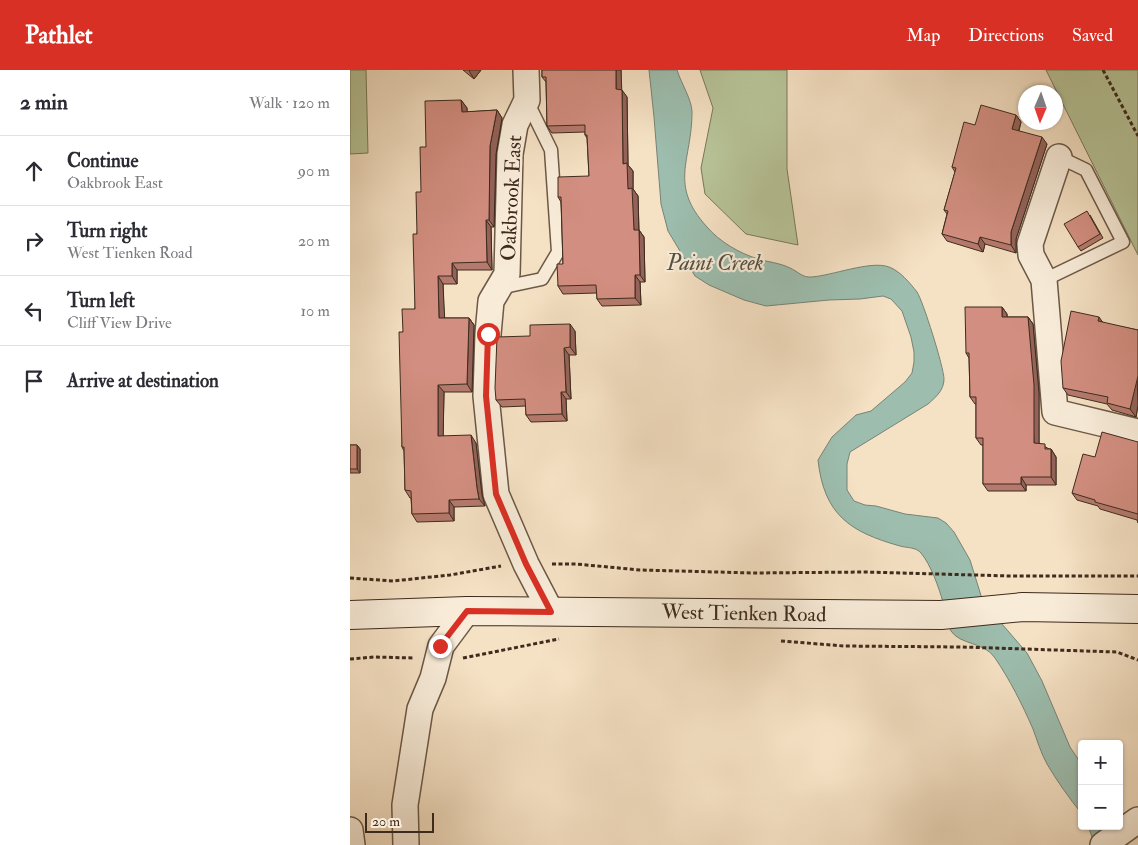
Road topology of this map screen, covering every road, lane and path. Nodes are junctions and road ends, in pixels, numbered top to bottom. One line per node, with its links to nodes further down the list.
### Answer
1 (526, 70): 3 (street, Oakbrook East)
2 (1103, 70): 4 (path)
3 (526, 100): 7 (street, Oakbrook East); 7 (lane)
4 (1138, 136)
5 (1059, 157): 6 (street); 6 (lane)
6 (1044, 280): 8 (street)
7 (499, 288): 9 (street, Oakbrook East)
8 (1138, 432)
9 (526, 564): 10 (path); 11 (path); 14 (street, Oakbrook East)
10 (1138, 576)
11 (350, 578)
12 (1138, 609): 14 (main road, West Tienken Road)
13 (467, 611): 14 (main road, West Tienken Road); 15 (main road, West Tienken Road); 20 (street)
14 (551, 612)
15 (350, 615)
16 (567, 639): 20 (path)
17 (772, 640): 19 (path)
18 (350, 659): 20 (path)
19 (1138, 660)
20 (437, 662): 24 (street)
21 (1138, 820): 25 (street)
22 (350, 830): 23 (street)
23 (352, 845)
24 (406, 845)
25 (1104, 845)

